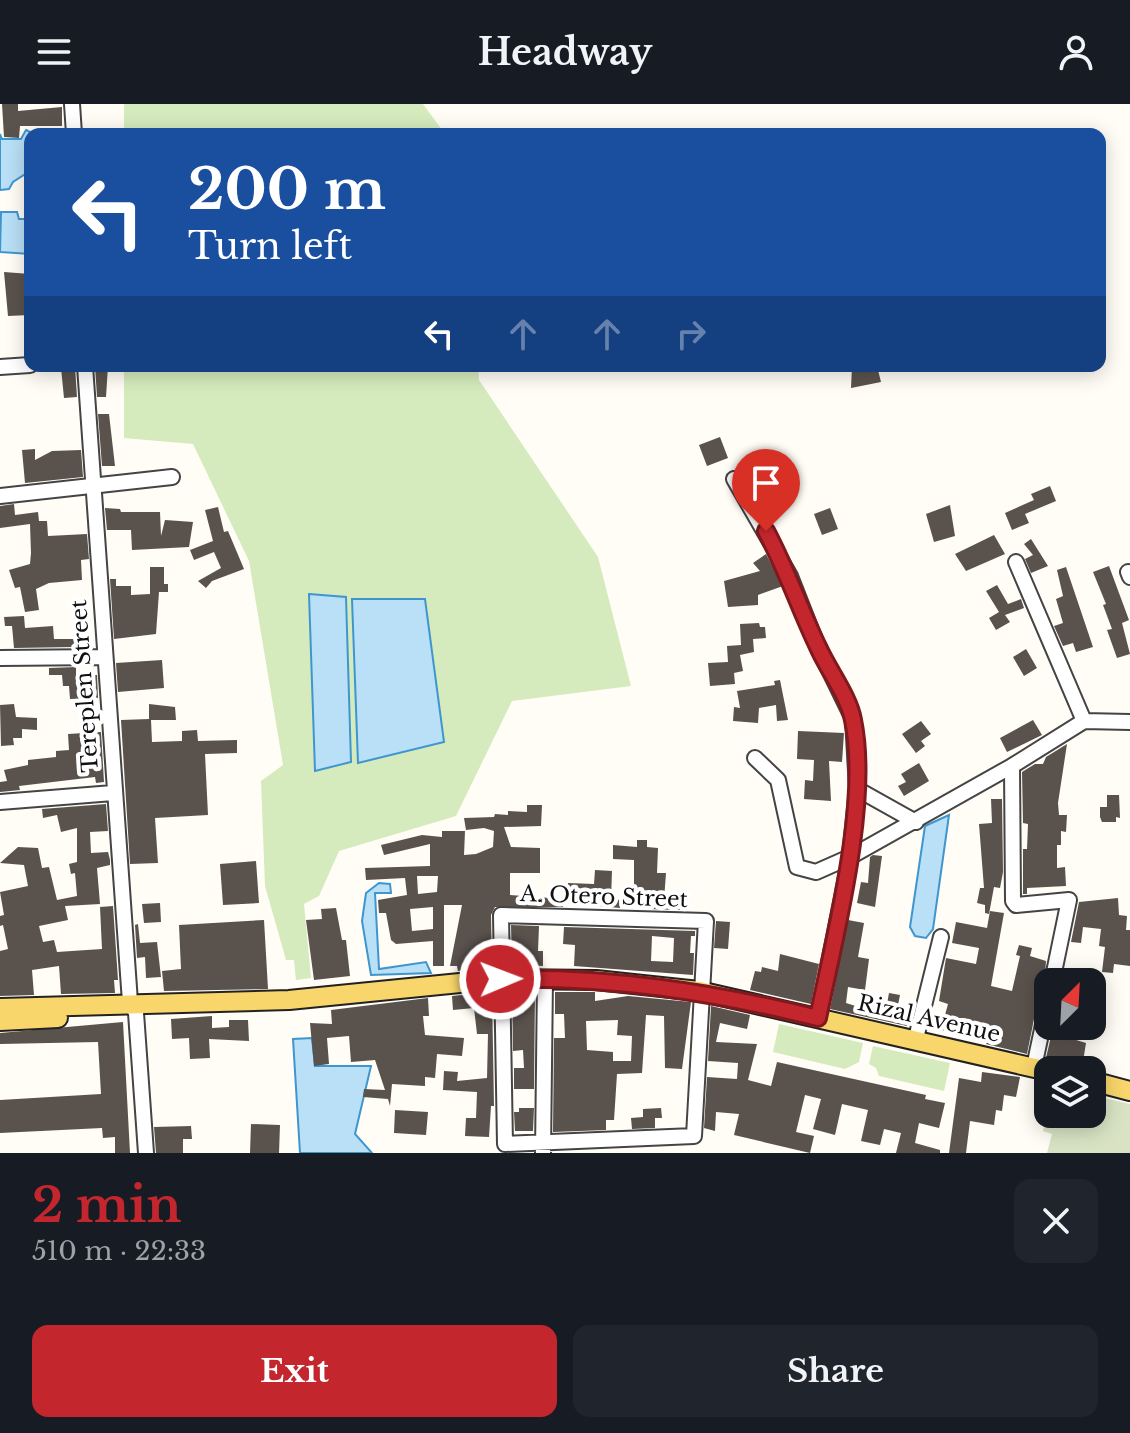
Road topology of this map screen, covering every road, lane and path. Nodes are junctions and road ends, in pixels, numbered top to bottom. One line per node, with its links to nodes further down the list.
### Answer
1 (72, 104): 2 (street)
2 (74, 128)
3 (24, 365): 4 (street)
4 (0, 367)
5 (85, 372): 8 (street, Tereplen Street)
6 (172, 477): 8 (street)
7 (734, 479): 17 (street)
8 (92, 484): 9 (street); 11 (street, Tereplen Street)
9 (0, 496)
10 (1016, 562): 13 (street)
11 (104, 657): 12 (street); 18 (street, Tereplen Street)
12 (0, 658)
13 (1084, 721): 14 (street); 16 (street)
14 (1130, 722)
15 (755, 758): 21 (street)
16 (1012, 766): 20 (street); 23 (street)
17 (857, 789): 20 (street); 21 (street)
18 (113, 793): 19 (street); 27 (street, Tereplen Street)
19 (0, 802)
20 (916, 822): 21 (street)
21 (850, 857): 29 (street)
22 (941, 937): 31 (street)
23 (1055, 968)
24 (545, 978): 25 (main road, Rizal Avenue); 26 (main road, Rizal Avenue); 35 (street)
25 (500, 979): 26 (street, A. Otero Street); 27 (main road, Rizal Avenue); 35 (street)
26 (699, 991): 29 (main road, Rizal Avenue); 35 (street)
27 (136, 1007): 28 (main road); 30 (main road); 36 (street, Tereplen Street)
28 (0, 1008)
29 (818, 1018): 31 (main road, Rizal Avenue)
30 (0, 1021)
31 (916, 1038): 32 (main road, Rizal Avenue)
32 (1034, 1067)
33 (1106, 1085): 34 (main road)
34 (1130, 1091)
35 (544, 1147)
36 (146, 1153)

